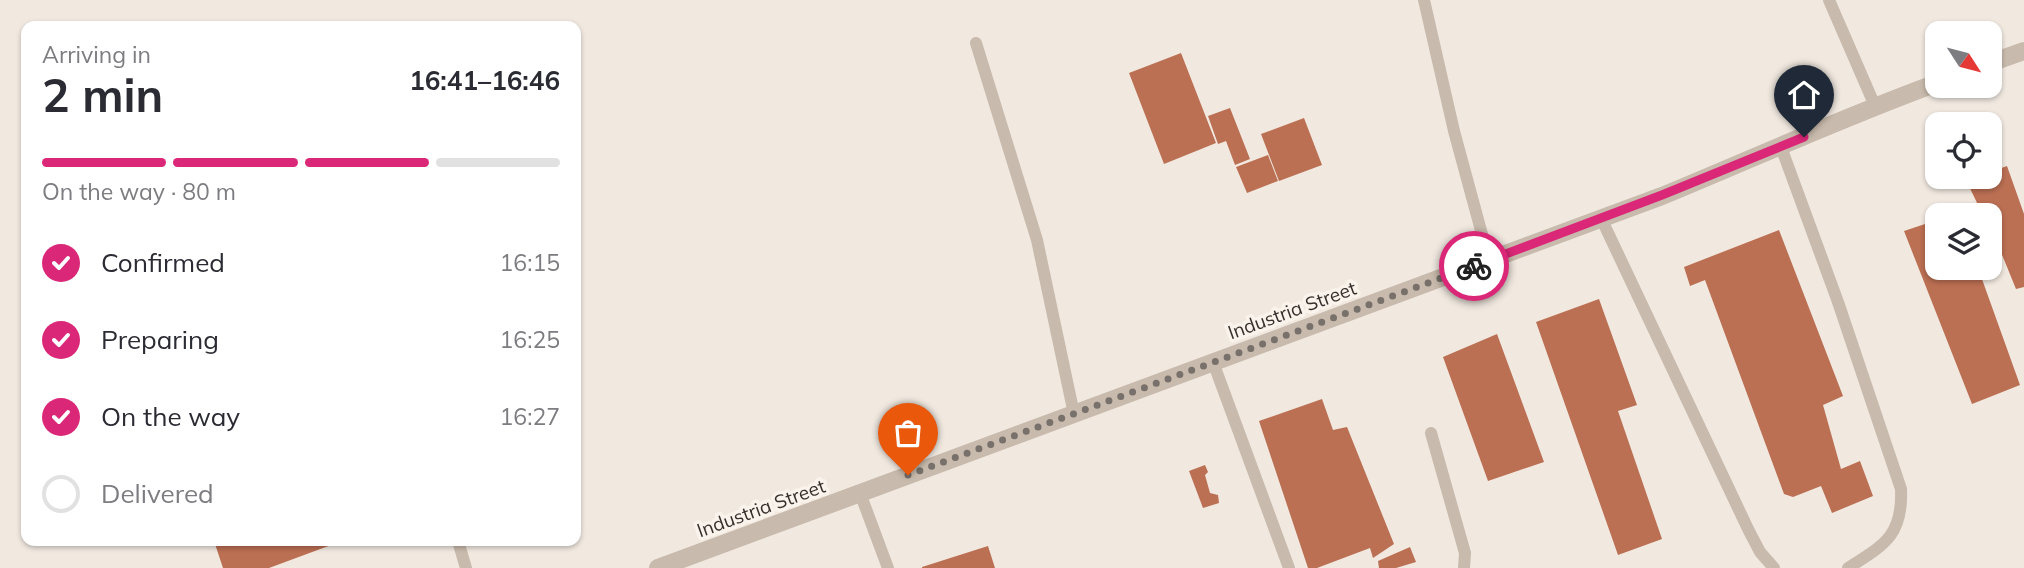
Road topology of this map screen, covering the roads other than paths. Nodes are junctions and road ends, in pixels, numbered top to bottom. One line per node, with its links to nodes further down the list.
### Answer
1 (1424, 0): 10 (lane)
2 (1829, 0): 7 (lane)
3 (976, 43): 12 (lane)
4 (2024, 51): 5 (street)
5 (2002, 59)
6 (1925, 87): 7 (street, Industria Street)
7 (1875, 106): 8 (street, Industria Street)
8 (1781, 147): 9 (street, Industria Street); 22 (lane)
9 (1601, 218): 10 (street, Industria Street); 21 (lane)
10 (1489, 260): 11 (street, Industria Street)
11 (1213, 362): 12 (street, Industria Street); 19 (lane)
12 (1074, 414): 14 (street, Industria Street)
13 (1431, 433): 20 (lane)
14 (860, 493): 17 (street, Industria Street); 18 (lane)
15 (459, 546): 16 (lane)
16 (466, 568)
17 (658, 568)
18 (888, 568)
19 (1289, 568)
20 (1464, 568)
21 (1774, 568)
22 (1848, 568)

